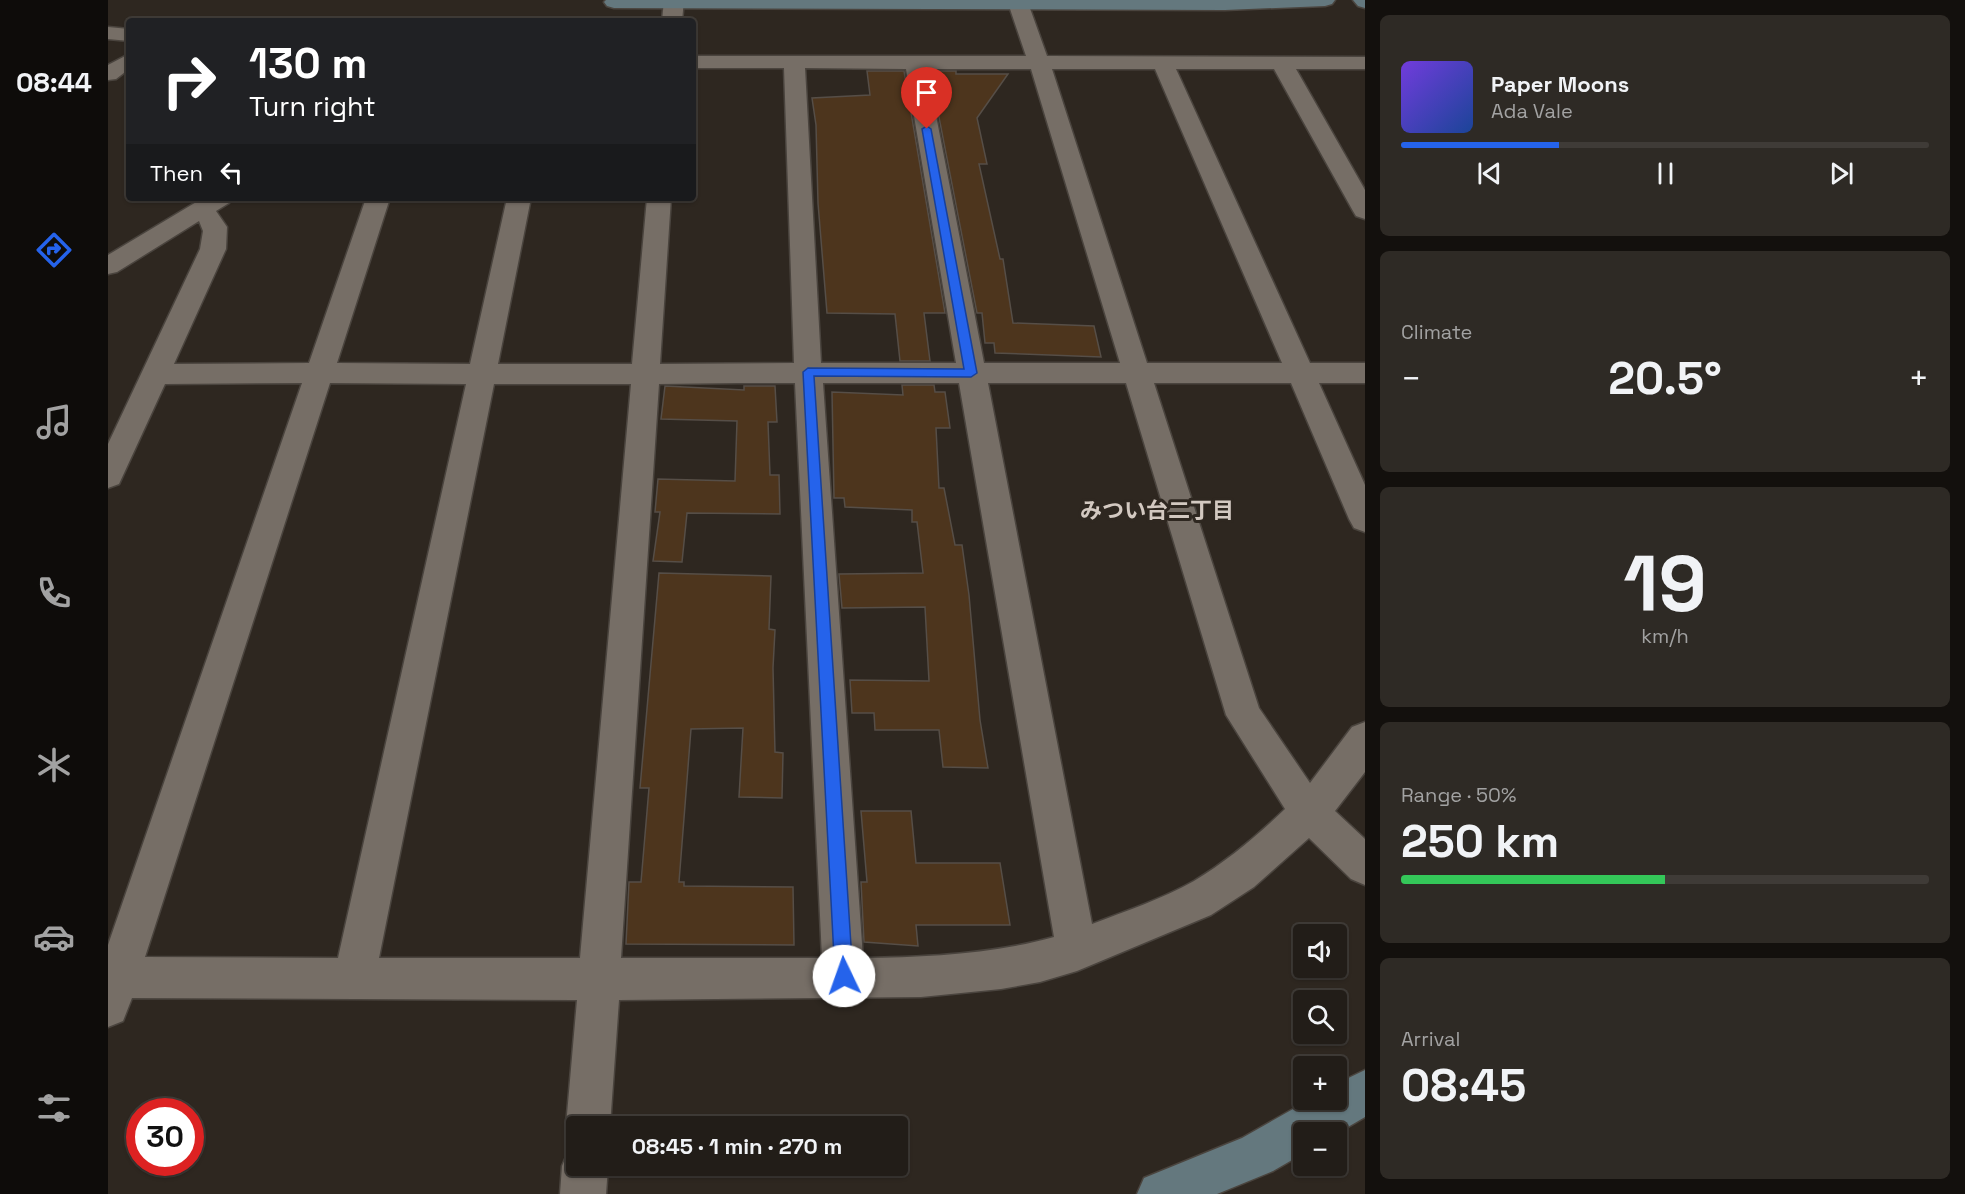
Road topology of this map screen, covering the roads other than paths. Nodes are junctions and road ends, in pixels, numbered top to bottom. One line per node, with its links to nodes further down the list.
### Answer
1 (1325, 0): 2 (street)
2 (1017, 1): 4 (street); 11 (street)
3 (614, 2): 4 (street)
4 (673, 8)
5 (108, 33): 6 (street)
6 (126, 35)
7 (126, 62): 15 (street)
8 (696, 62): 9 (street)
9 (794, 62): 10 (street); 24 (street)
10 (915, 62): 11 (street); 25 (street)
11 (1039, 62): 12 (street); 30 (street)
12 (1163, 63): 14 (street); 26 (street)
13 (1365, 63): 14 (street)
14 (1282, 64): 20 (street)
15 (108, 74)
16 (377, 201): 22 (street)
17 (518, 201): 23 (street)
18 (658, 201): 29 (street)
19 (211, 203): 21 (street); 28 (street)
20 (1365, 211)
21 (108, 266)
22 (320, 372): 23 (street); 28 (street); 40 (street)
23 (482, 372): 29 (street); 38 (street)
24 (808, 372): 25 (street); 29 (street); 37 (street)
25 (971, 373): 30 (street); 36 (street)
26 (1299, 373): 27 (street); 30 (street); 32 (street)
27 (1365, 373)
28 (156, 374): 31 (street)
29 (646, 374): 39 (street)
30 (1136, 374): 34 (street)
31 (108, 476)
32 (1365, 519)
33 (1365, 739): 34 (street)
34 (1308, 812): 35 (street); 36 (street)
35 (1365, 865)
36 (1077, 951): 37 (street)
37 (844, 976): 39 (street)
38 (354, 978): 39 (street); 40 (street)
39 (601, 979): 42 (street)
40 (111, 986)
41 (1365, 1092): 45 (street)
42 (589, 1116)
43 (584, 1176): 44 (street)
44 (583, 1194)
45 (1160, 1194)

